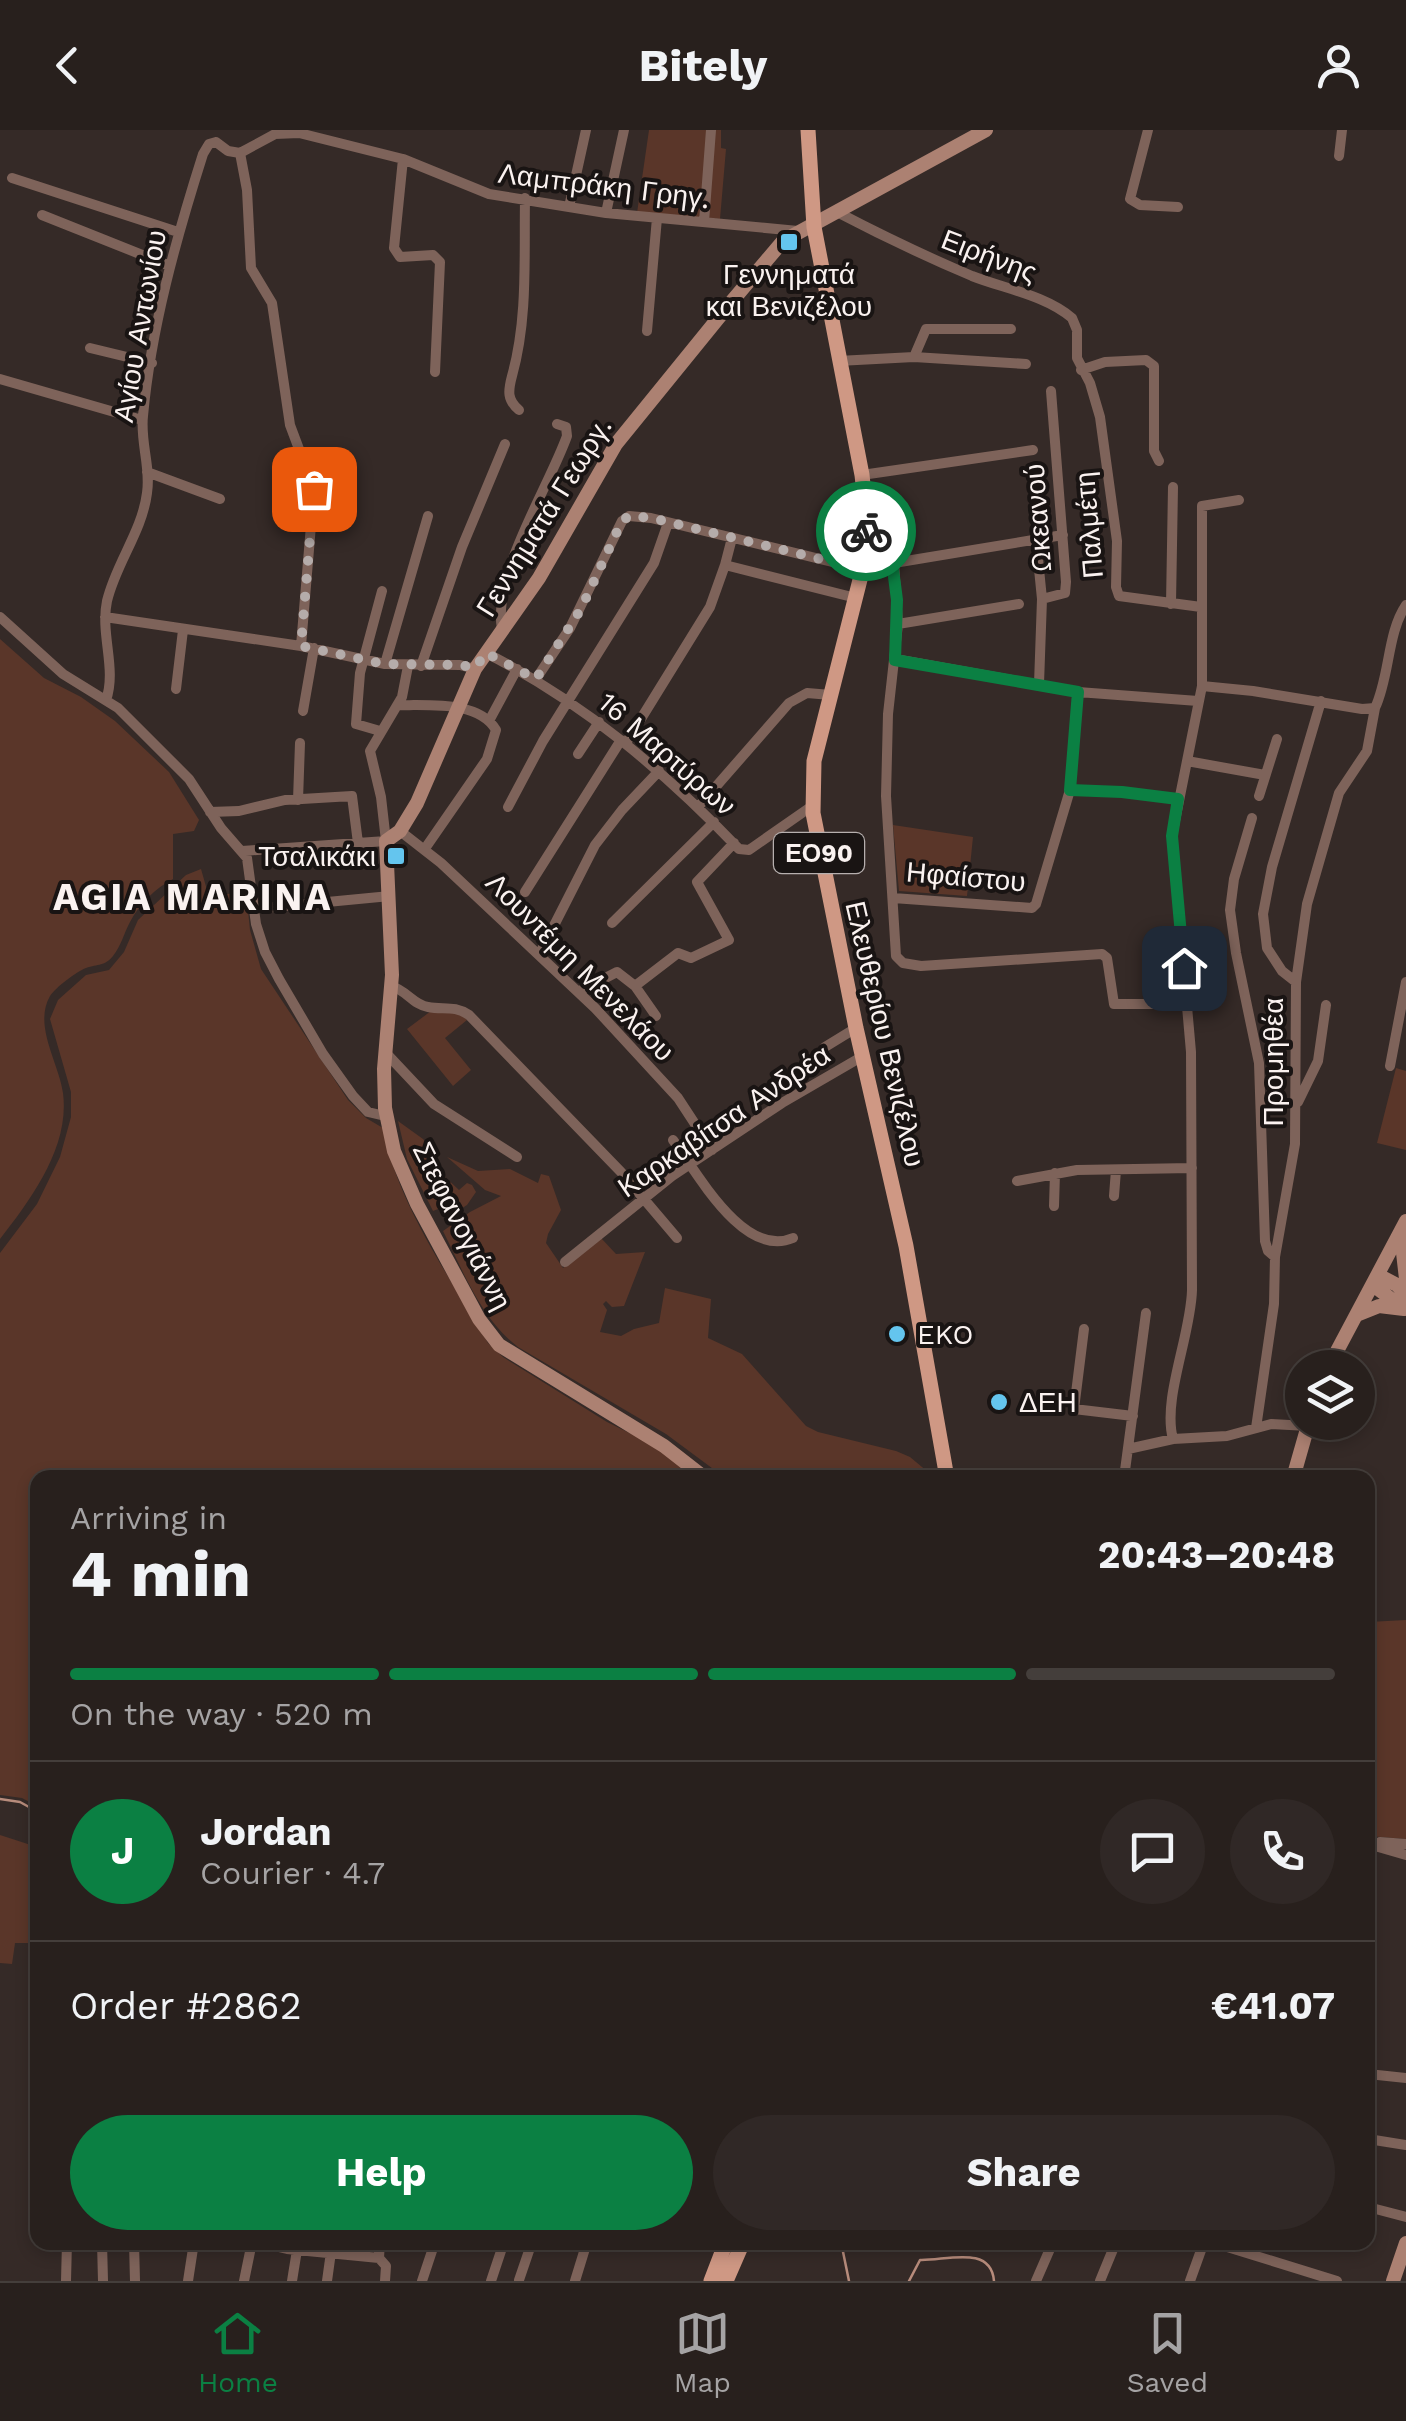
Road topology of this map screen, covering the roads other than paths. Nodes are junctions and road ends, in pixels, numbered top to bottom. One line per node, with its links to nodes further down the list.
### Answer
1 (586, 130): 14 (street)
2 (624, 130): 16 (street)
3 (710, 130): 20 (street)
4 (808, 130): 21 (main road, Ελευθερίου Βενιζέλου / ΕΟ90)
5 (986, 130): 17 (street, Γεννηματά Γεωργ.)
6 (1148, 130): 15 (street)
7 (1342, 130): 10 (street)
8 (217, 136): 9 (street); 22 (street, Αγίου Αντωνίου)
9 (240, 153): 11 (street, Λαμπράκη Γρηγ.); 67 (street)
10 (1339, 156)
11 (403, 160): 13 (street, Λαμπράκη Γρηγ.); 32 (street)
12 (12, 178): 22 (street)
13 (525, 198): 14 (street, Λαμπράκη Γρηγ.); 35 (street)
14 (570, 207): 16 (street, Λαμπράκη Γρηγ.)
15 (1178, 207)
16 (606, 213): 19 (street, Λαμπράκη Γρηγ.)
17 (839, 213): 21 (street, Γεννηματά Γεωργ.); 31 (street, Ειρήνης)
18 (42, 215): 23 (street)
19 (657, 218): 20 (street, Λαμπράκη Γρηγ.); 25 (street)
20 (704, 222): 21 (street, Λαμπράκη Γρηγ.)
21 (806, 229): 28 (main road, Ελευθερίου Βενιζέλου / ΕΟ90); 66 (street, Γεννηματά Γεωργ.)
22 (178, 232): 23 (street, Αγίου Αντωνίου)
23 (170, 266): 29 (street, Αγίου Αντωνίου)
24 (1011, 329): 27 (street)
25 (647, 331)
26 (90, 348): 29 (street)
27 (914, 356): 28 (street); 30 (street)
28 (838, 361): 42 (main road, Ελευθερίου Βενιζέλου / ΕΟ90)
29 (152, 364): 36 (street, Αγίου Αντωνίου)
30 (1026, 364)
31 (1082, 371): 40 (street); 59 (street, Παλμέτη)
32 (435, 372)
33 (0, 379): 36 (street)
34 (1051, 391): 49 (street, Ωκεανού)
35 (519, 410)
36 (142, 420): 41 (street, Αγίου Αντωνίου)
37 (556, 424): 66 (street)
38 (505, 444): 72 (street)
39 (1033, 450): 42 (street)
40 (1159, 460)
41 (148, 472): 44 (street); 63 (street, Αγίου Αντωνίου)
42 (862, 476): 46 (main road, Ελευθερίου Βενιζέλου / ΕΟ90)
43 (1173, 487): 59 (street)
44 (220, 499)
45 (1239, 500): 61 (street)
46 (866, 506): 52 (street, Ηφαίστου); 54 (main road, Ελευθερίου Βενιζέλου / ΕΟ90)
47 (428, 516): 71 (street)
48 (668, 523): 50 (street); 75 (street); 82 (street)
49 (1063, 535): 51 (street); 57 (street, Ωκεανού)
50 (732, 538): 53 (street); 54 (street)
51 (1036, 539): 52 (street); 57 (street)
52 (894, 564): 64 (street, Ηφαίστου)
53 (725, 565): 56 (street); 93 (street)
54 (861, 569): 56 (main road, Ελευθερίου Βενιζέλου / ΕΟ90)
55 (382, 592): 69 (street)
56 (856, 598): 80 (main road, Ελευθερίου Βενιζέλου / ΕΟ90)
57 (1042, 600): 76 (street, Ωκεανού)
58 (1019, 604): 64 (street)
59 (1171, 604): 61 (street, Παλμέτη)
60 (1406, 605): 87 (street, Προμηθέα)
61 (1201, 607): 77 (street)
62 (0, 616): 81 (street, Στεφανογιάννη)
63 (105, 617): 65 (street); 81 (street, Αγίου Αντωνίου)
64 (898, 624): 70 (street, Ηφαίστου)
65 (183, 630): 67 (street); 78 (street)
66 (502, 630): 68 (street, Γεννηματά Γεωργ.)
67 (308, 647): 69 (street); 88 (street)
68 (486, 653): 73 (street, Γεννηματά Γεωργ.); 74 (street, 16 Μαρτύρων)
69 (363, 660): 71 (street); 91 (street)
70 (895, 660): 76 (street); 117 (street, Ηφαίστου)
71 (384, 664): 72 (street)
72 (414, 666): 73 (street); 85 (street)
73 (475, 668): 86 (street, Γεννηματά Γεωργ.)
74 (517, 669): 75 (street, 16 Μαρτύρων); 90 (street)
75 (536, 679): 82 (street, 16 Μαρτύρων)
76 (1039, 684): 79 (street)
77 (1202, 686): 83 (street); 84 (street)
78 (176, 690)
79 (1078, 692): 83 (street); 99 (street, Ηφαίστου)
80 (831, 695): 103 (street); 104 (main road, Ελευθερίου Βενιζέλου / ΕΟ90)
81 (106, 700): 106 (street, Στεφανογιάννη)
82 (569, 701): 89 (street, 16 Μαρτύρων); 105 (street)
83 (1198, 701): 96 (street)
84 (1321, 701): 87 (street); 121 (street)
85 (398, 705): 86 (street); 91 (street)
86 (457, 708): 90 (street); 109 (street, Γεννηματά Γεωργ.)
87 (1375, 708): 121 (street, Προμηθέα)
88 (302, 711)
89 (599, 722): 93 (street, 16 Μαρτύρων); 95 (street)
90 (492, 724): 113 (street)
91 (380, 731): 110 (street)
92 (1276, 739): 98 (street)
93 (624, 741): 97 (street, 16 Μαρτύρων); 115 (street)
94 (300, 743): 102 (street)
95 (578, 754)
96 (1187, 760): 98 (street); 101 (street)
97 (659, 772): 103 (street, 16 Μαρτύρων); 120 (street)
98 (1266, 775): 100 (street)
99 (1070, 790): 101 (street); 117 (street, Ηφαίστου)
100 (1259, 796)
101 (1178, 799): 126 (street)
102 (298, 800): 106 (street); 111 (street)
103 (699, 806): 108 (street, 16 Μαρτύρων)
104 (812, 806): 112 (street, 16 Μαρτύρων); 129 (main road, Ελευθερίου Βενιζέλου / ΕΟ90)
105 (508, 807)
106 (210, 812): 114 (street, Στεφανογιάννη)
107 (1252, 818): 150 (street)
108 (714, 822): 112 (street, 16 Μαρτύρων); 119 (street)
109 (400, 831): 110 (street, Γεννηματά Γεωργ.); 113 (street, Λουντέμη Μενελάου)
110 (386, 841): 111 (street); 116 (street)
111 (358, 842): 114 (street)
112 (734, 843): 124 (street)
113 (424, 850): 120 (street, Λουντέμη Μενελάου)
114 (242, 851): 118 (street, Στεφανογιάννη)
115 (526, 892)
116 (390, 896): 118 (street); 123 (street)
117 (893, 898): 126 (street)
118 (253, 909): 135 (street, Στεφανογιάννη)
119 (612, 923)
120 (539, 955): 125 (street, Λουντέμη Μενελάου)
121 (1296, 982): 134 (street, Προμηθέα)
122 (1406, 982): 133 (street)
123 (391, 986): 131 (street); 145 (street)
124 (634, 986): 125 (street); 128 (street)
125 (578, 992): 137 (street, Λουντέμη Μενελάου)
126 (1187, 1004): 140 (street)
127 (1326, 1005): 134 (street)
128 (656, 1016)
129 (856, 1028): 130 (street); 132 (main road, Ελευθερίου Βενιζέλου / ΕΟ90)
130 (825, 1047)
131 (385, 1053): 135 (street); 138 (street)
132 (862, 1056): 137 (street, Καρκαβίτσα Ανδρέα); 166 (main road, Ελευθερίου Βενιζέλου / ΕΟ90)
133 (1390, 1066)
134 (1297, 1103): 150 (street, Προμηθέα)
135 (385, 1116): 165 (street, Στεφανογιάννη)
136 (673, 1140): 139 (street)
137 (712, 1150): 139 (street, Καρκαβίτσα Ανδρέα)
138 (517, 1157)
139 (690, 1164): 145 (street, Καρκαβίτσα Ανδρέα); 149 (street)
140 (1192, 1168): 141 (street); 162 (street)
141 (1116, 1170): 142 (street); 144 (street)
142 (1055, 1173): 143 (street); 146 (street)
143 (1017, 1181)
144 (1114, 1196)
145 (643, 1198): 148 (street); 151 (street, Καρκαβίτσα Ανδρέα)
146 (1054, 1206)
147 (1404, 1226): 152 (street); 153 (street)
148 (676, 1238)
149 (793, 1238)
150 (1275, 1257): 161 (street, Προμηθέα)
151 (565, 1262)
152 (1406, 1278)
153 (1376, 1280): 154 (street); 156 (street)
154 (1405, 1305): 156 (street)
155 (1146, 1313): 159 (street)
156 (1358, 1314): 158 (street)
157 (1084, 1329): 159 (street)
158 (1338, 1350)
159 (1133, 1416): 164 (street)
160 (1285, 1423): 161 (street)
161 (1256, 1428): 162 (street)
162 (1173, 1440): 164 (street)
163 (1304, 1440): 168 (street)
164 (1128, 1449): 167 (street)
165 (694, 1470)
166 (947, 1470)
167 (1125, 1470)
168 (1295, 1470)
169 (1375, 1844): 170 (street)
170 (1406, 1844)
171 (1375, 1846): 172 (street)
172 (1406, 1855)
173 (1375, 2075): 174 (street)
174 (1406, 2078)
175 (1375, 2140): 176 (street)
176 (1406, 2145)
177 (1375, 2209): 178 (street)
178 (1406, 2217)
179 (1406, 2243): 218 (street)
180 (68, 2250): 201 (street)
181 (102, 2250): 202 (street)
182 (134, 2250): 203 (street)
183 (193, 2250): 204 (street)
184 (253, 2250): 205 (street)
185 (290, 2250): 206 (street)
186 (325, 2250): 207 (street)
187 (331, 2250): 199 (street)
188 (380, 2250): 199 (street)
189 (432, 2250): 209 (street)
190 (501, 2250): 210 (street)
191 (529, 2250): 200 (street)
192 (585, 2250): 211 (street)
193 (723, 2250): 212 (main road)
194 (723, 2250): 213 (main road)
195 (1050, 2250): 214 (street)
196 (1113, 2250): 215 (street)
197 (1201, 2250): 216 (street)
198 (1237, 2250): 217 (street)
199 (379, 2258): 208 (street)
200 (519, 2280)
201 (66, 2281)
202 (103, 2281)
203 (135, 2281)
204 (188, 2281)
205 (244, 2281)
206 (292, 2281)
207 (327, 2281)
208 (385, 2281)
209 (422, 2281)
210 (491, 2281)
211 (575, 2281)
212 (711, 2281)
213 (726, 2281)
214 (1036, 2281)
215 (1100, 2281)
216 (1190, 2281)
217 (1337, 2281)
218 (1394, 2281)

